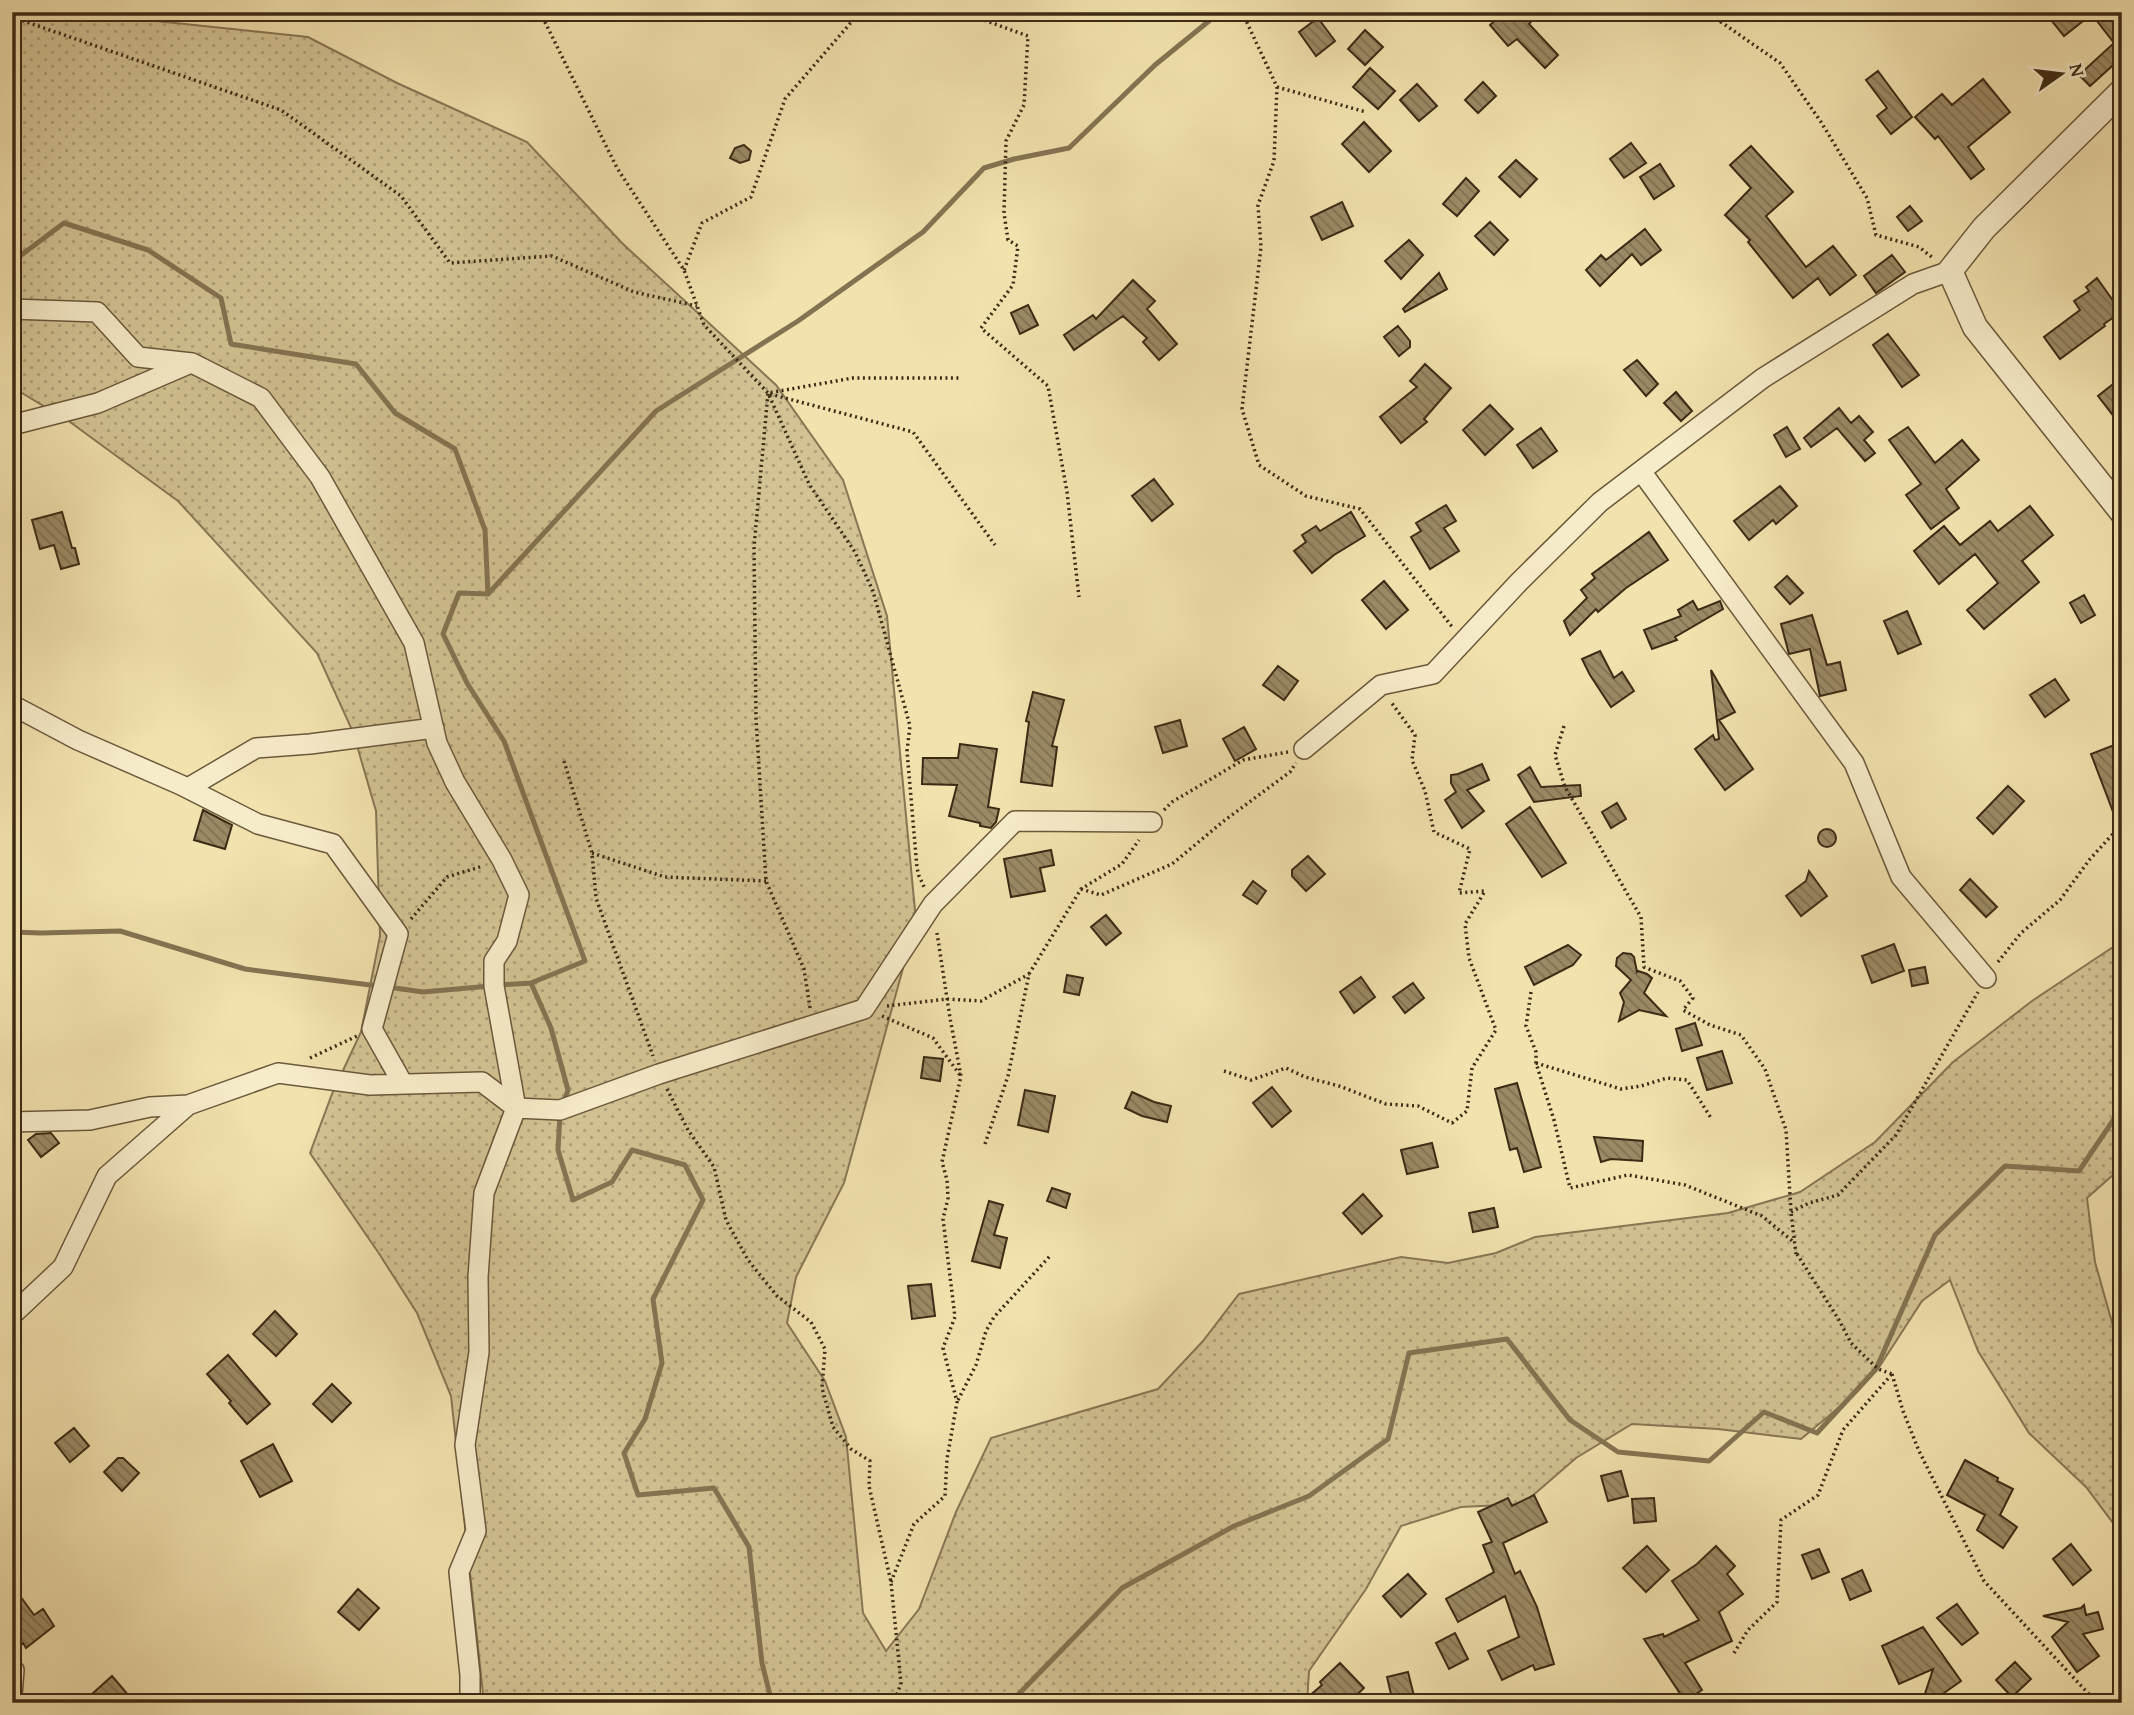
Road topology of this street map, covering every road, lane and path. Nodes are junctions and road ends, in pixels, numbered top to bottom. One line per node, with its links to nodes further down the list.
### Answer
1 (540, 12): 10 (path)
2 (860, 12): 10 (path)
3 (983, 12): 21 (path)
4 (1242, 12): 7 (path)
5 (1715, 12): 11 (path)
6 (12, 17): 12 (path)
7 (1277, 87): 9 (path); 22 (path)
8 (2122, 91): 11 (street)
9 (1366, 112)
10 (684, 270): 12 (path)
11 (1950, 271): 18 (street); 19 (street)
12 (697, 306): 16 (path)
13 (12, 309): 14 (street)
14 (192, 363): 17 (street); 26 (street)
15 (960, 378): 16 (path)
16 (768, 393): 20 (path); 34 (path); 36 (path)
17 (12, 425)
18 (1641, 471): 22 (street); 39 (street)
19 (2122, 512)
20 (995, 545)
21 (1079, 597)
22 (1463, 640): 23 (street)
23 (1381, 685): 27 (street); 46 (path)
24 (12, 705): 29 (street)
25 (1564, 726): 56 (path)
26 (434, 728): 29 (street); 33 (street)
27 (1304, 749): 30 (path); 35 (path)
28 (564, 761): 32 (path)
29 (188, 788): 37 (street)
30 (1152, 822): 35 (path); 36 (street)
31 (2122, 824): 39 (path)
32 (592, 853): 34 (path); 48 (path)
33 (502, 860): 37 (path); 52 (street)
34 (766, 881): 43 (path)
35 (1081, 889): 38 (path)
36 (933, 904): 41 (path); 42 (street)
37 (398, 934): 44 (street)
38 (1029, 974): 41 (path); 55 (path)
39 (1986, 978): 56 (path)
40 (1531, 992): 45 (path)
41 (947, 999): 42 (path); 49 (path)
42 (864, 1009): 43 (street); 49 (path)
43 (812, 1024): 48 (street)
44 (372, 1029): 47 (path); 50 (street)
45 (1536, 1063): 53 (path); 57 (path)
46 (1224, 1071)
47 (278, 1073): 50 (street); 51 (street)
48 (659, 1074): 52 (street); 62 (path)
49 (961, 1076): 61 (path)
50 (403, 1084): 52 (street)
51 (188, 1105): 54 (street); 59 (street)
52 (516, 1108): 66 (street)
53 (1711, 1118)
54 (12, 1122)
55 (985, 1144)
56 (1791, 1212): 57 (path)
57 (1796, 1254): 60 (path)
58 (1050, 1256): 61 (path)
59 (12, 1315)
60 (1892, 1374): 63 (path); 68 (path)
61 (957, 1402): 62 (path)
62 (891, 1581): 67 (path)
63 (1734, 1653)
64 (12, 1668): 65 (street)
65 (12, 1695)
66 (470, 1703)
67 (894, 1703)
68 (2096, 1703)

